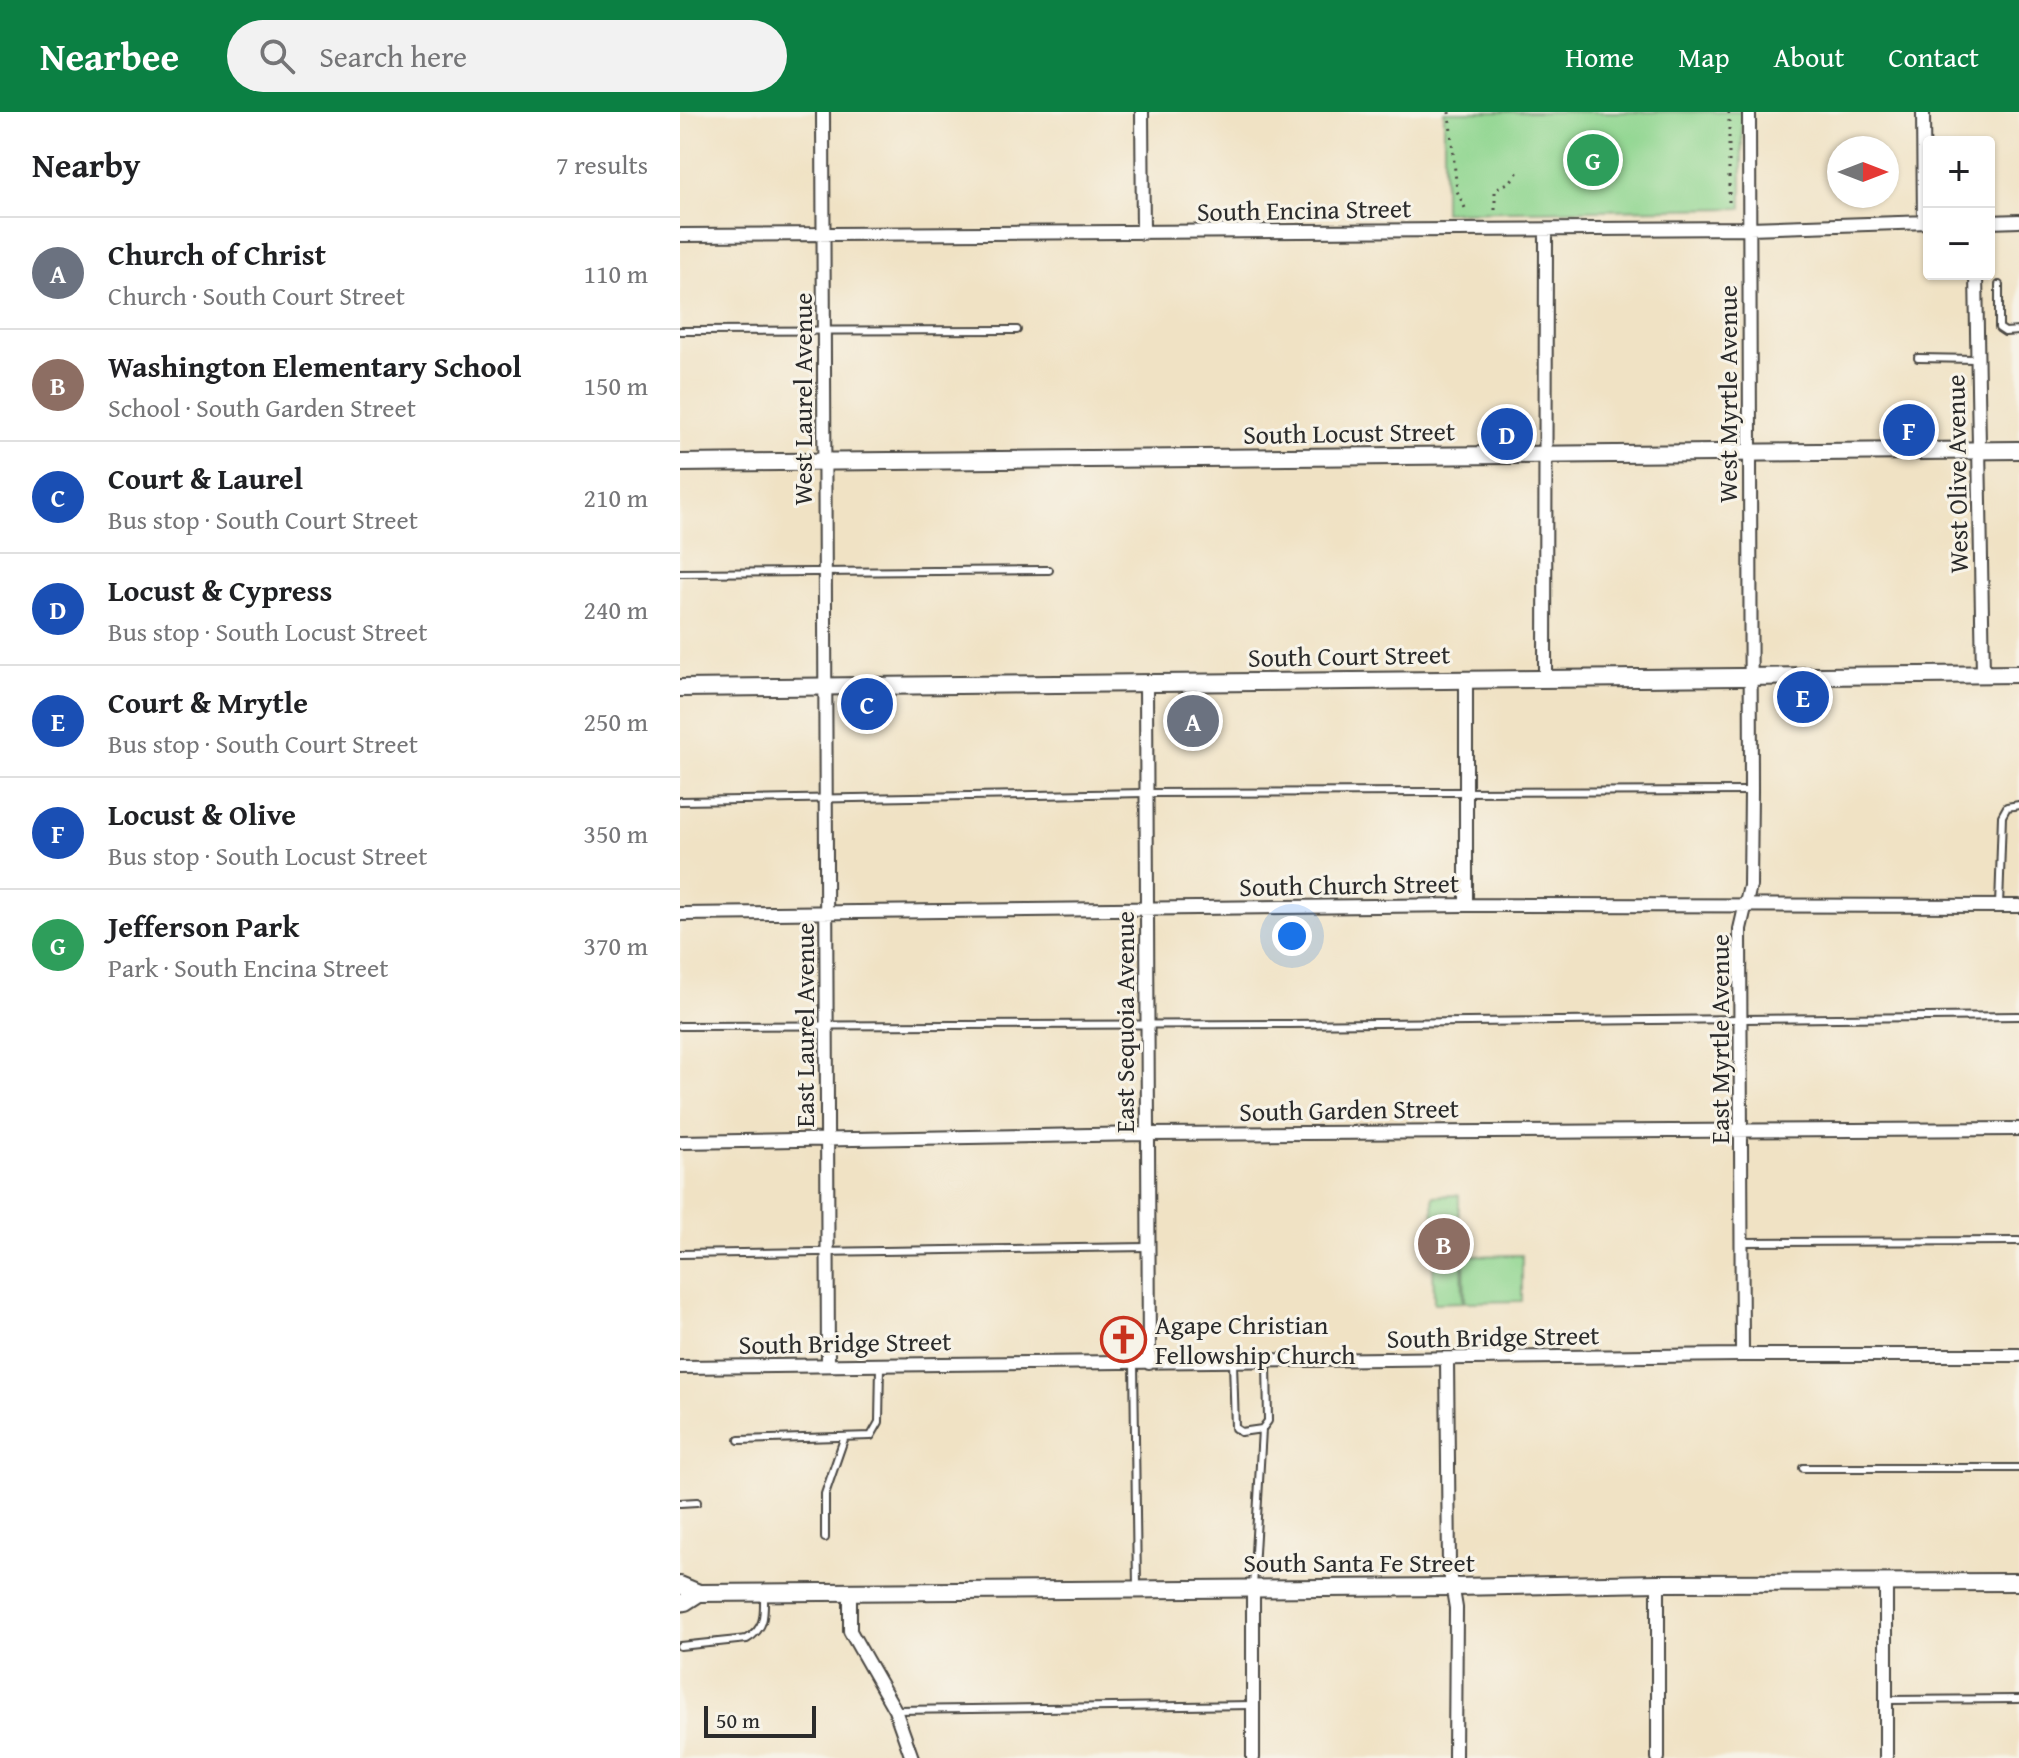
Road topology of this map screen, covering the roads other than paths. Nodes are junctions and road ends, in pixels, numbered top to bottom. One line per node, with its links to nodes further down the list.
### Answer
1 (823, 112): 11 (street, West Laurel Avenue)
2 (1142, 112): 12 (street)
3 (1749, 112): 9 (street, West Myrtle Avenue)
4 (1923, 112): 5 (street)
5 (1926, 208)
6 (2019, 221): 8 (street)
7 (1923, 222): 9 (street, South Encina Street)
8 (1995, 222)
9 (1749, 228): 10 (street, South Encina Street); 24 (street, West Myrtle Avenue)
10 (1546, 230): 12 (street, South Encina Street); 25 (street)
11 (825, 233): 12 (street, South Encina Street); 13 (street, South Encina Street); 16 (street, West Laurel Avenue)
12 (1143, 233)
13 (680, 235)
14 (1976, 280): 21 (street, West Olive Avenue)
15 (1999, 285): 19 (lane)
16 (825, 330): 17 (lane); 18 (lane); 26 (street, West Laurel Avenue)
17 (1017, 330)
18 (680, 331)
19 (2019, 331)
20 (1918, 358): 21 (lane)
21 (1976, 359): 23 (street, West Olive Avenue)
22 (2019, 450): 23 (street, South Locust Street)
23 (1978, 451): 24 (street, South Locust Street); 31 (street, West Olive Avenue)
24 (1750, 453): 25 (street, South Locust Street); 33 (street, West Myrtle Avenue)
25 (1545, 455): 26 (street, South Locust Street); 34 (street)
26 (825, 462): 27 (street, South Locust Street); 29 (street, West Laurel Avenue)
27 (680, 463)
28 (1049, 570): 29 (lane)
29 (825, 572): 30 (lane); 37 (street, West Laurel Avenue)
30 (680, 573)
31 (1983, 674): 32 (street, South Court Street); 33 (street, South Court Street)
32 (2019, 674)
33 (1751, 676): 34 (street, South Court Street); 39 (street, East Myrtle Avenue)
34 (1545, 678): 35 (street, South Court Street)
35 (1466, 679): 36 (street, South Court Street); 40 (street)
36 (1146, 682): 37 (street, South Court Street); 41 (street, East Sequoia Avenue)
37 (826, 685): 38 (street, South Court Street); 42 (street, East Laurel Avenue)
38 (680, 688)
39 (1751, 791): 40 (lane); 46 (street, East Myrtle Avenue)
40 (1466, 792): 41 (lane); 45 (street)
41 (1146, 793): 42 (lane); 49 (street, East Sequoia Avenue)
42 (827, 799): 43 (lane); 50 (street, East Laurel Avenue)
43 (680, 801)
44 (2019, 805): 47 (lane)
45 (1466, 905): 46 (street, South Church Street); 49 (street, South Church Street)
46 (1746, 906): 47 (street, South Church Street); 53 (street, East Myrtle Avenue)
47 (1999, 906): 48 (street, South Church Street)
48 (2019, 906)
49 (1147, 910): 50 (street, South Church Street); 54 (street, East Sequoia Avenue)
50 (826, 913): 51 (street, South Church Street); 56 (street, East Laurel Avenue)
51 (680, 914)
52 (2019, 1016): 53 (lane)
53 (1740, 1017): 54 (lane); 57 (street, East Myrtle Avenue)
54 (1147, 1024): 56 (lane); 59 (street, East Sequoia Avenue)
55 (680, 1026): 56 (lane)
56 (828, 1027): 60 (street, East Laurel Avenue)
57 (1741, 1129): 58 (street, South Garden Street); 59 (street, South Garden Street); 63 (street, East Myrtle Avenue)
58 (2019, 1129)
59 (1146, 1134): 60 (street, South Garden Street); 64 (street, East Sequoia Avenue)
60 (828, 1139): 61 (street, South Garden Street); 65 (street, East Laurel Avenue)
61 (680, 1142)
62 (2019, 1241): 63 (lane)
63 (1742, 1242): 67 (street, East Myrtle Avenue)
64 (1148, 1247): 65 (lane); 73 (street, East Sequoia Avenue)
65 (827, 1253): 66 (lane); 74 (street, East Laurel Avenue)
66 (680, 1254)
67 (1742, 1355): 68 (street, South Bridge Street); 69 (street, South Bridge Street)
68 (2019, 1355)
69 (1447, 1360): 71 (street, South Bridge Street); 89 (street)
70 (1233, 1362): 71 (street, South Bridge Street); 73 (street, South Bridge Street); 77 (lane)
71 (1267, 1362): 77 (lane)
72 (1134, 1363): 73 (street, South Bridge Street); 75 (street, South Bridge Street); 90 (lane)
73 (1149, 1363)
74 (828, 1365): 75 (street, South Bridge Street); 76 (street, South Bridge Street)
75 (880, 1365): 78 (lane)
76 (680, 1367)
77 (1262, 1429): 91 (lane)
78 (844, 1439): 79 (lane); 84 (lane)
79 (739, 1440)
80 (1803, 1468): 81 (lane)
81 (2019, 1468)
82 (697, 1502): 83 (lane)
83 (680, 1503)
84 (825, 1538)
85 (1886, 1582): 86 (street, South Santa Fe Street); 87 (street, South Santa Fe Street); 98 (street)
86 (2019, 1582)
87 (1658, 1583): 89 (street, South Santa Fe Street); 104 (street)
88 (680, 1585): 94 (street, South Santa Fe Street)
89 (1453, 1587): 91 (street, South Santa Fe Street); 103 (street)
90 (1137, 1588): 91 (street, South Santa Fe Street); 93 (street, South Santa Fe Street)
91 (1253, 1588): 99 (street)
92 (764, 1591): 93 (street, South Santa Fe Street); 94 (street, South Santa Fe Street); 96 (lane)
93 (850, 1591): 100 (street)
94 (699, 1593): 95 (street, South Santa Fe Street)
95 (680, 1603)
96 (680, 1646)
97 (2019, 1699): 98 (lane)
98 (1887, 1700): 105 (street)
99 (1253, 1705): 100 (lane); 102 (street)
100 (895, 1710): 101 (street)
101 (912, 1758)
102 (1253, 1758)
103 (1455, 1758)
104 (1658, 1758)
105 (1886, 1758)

